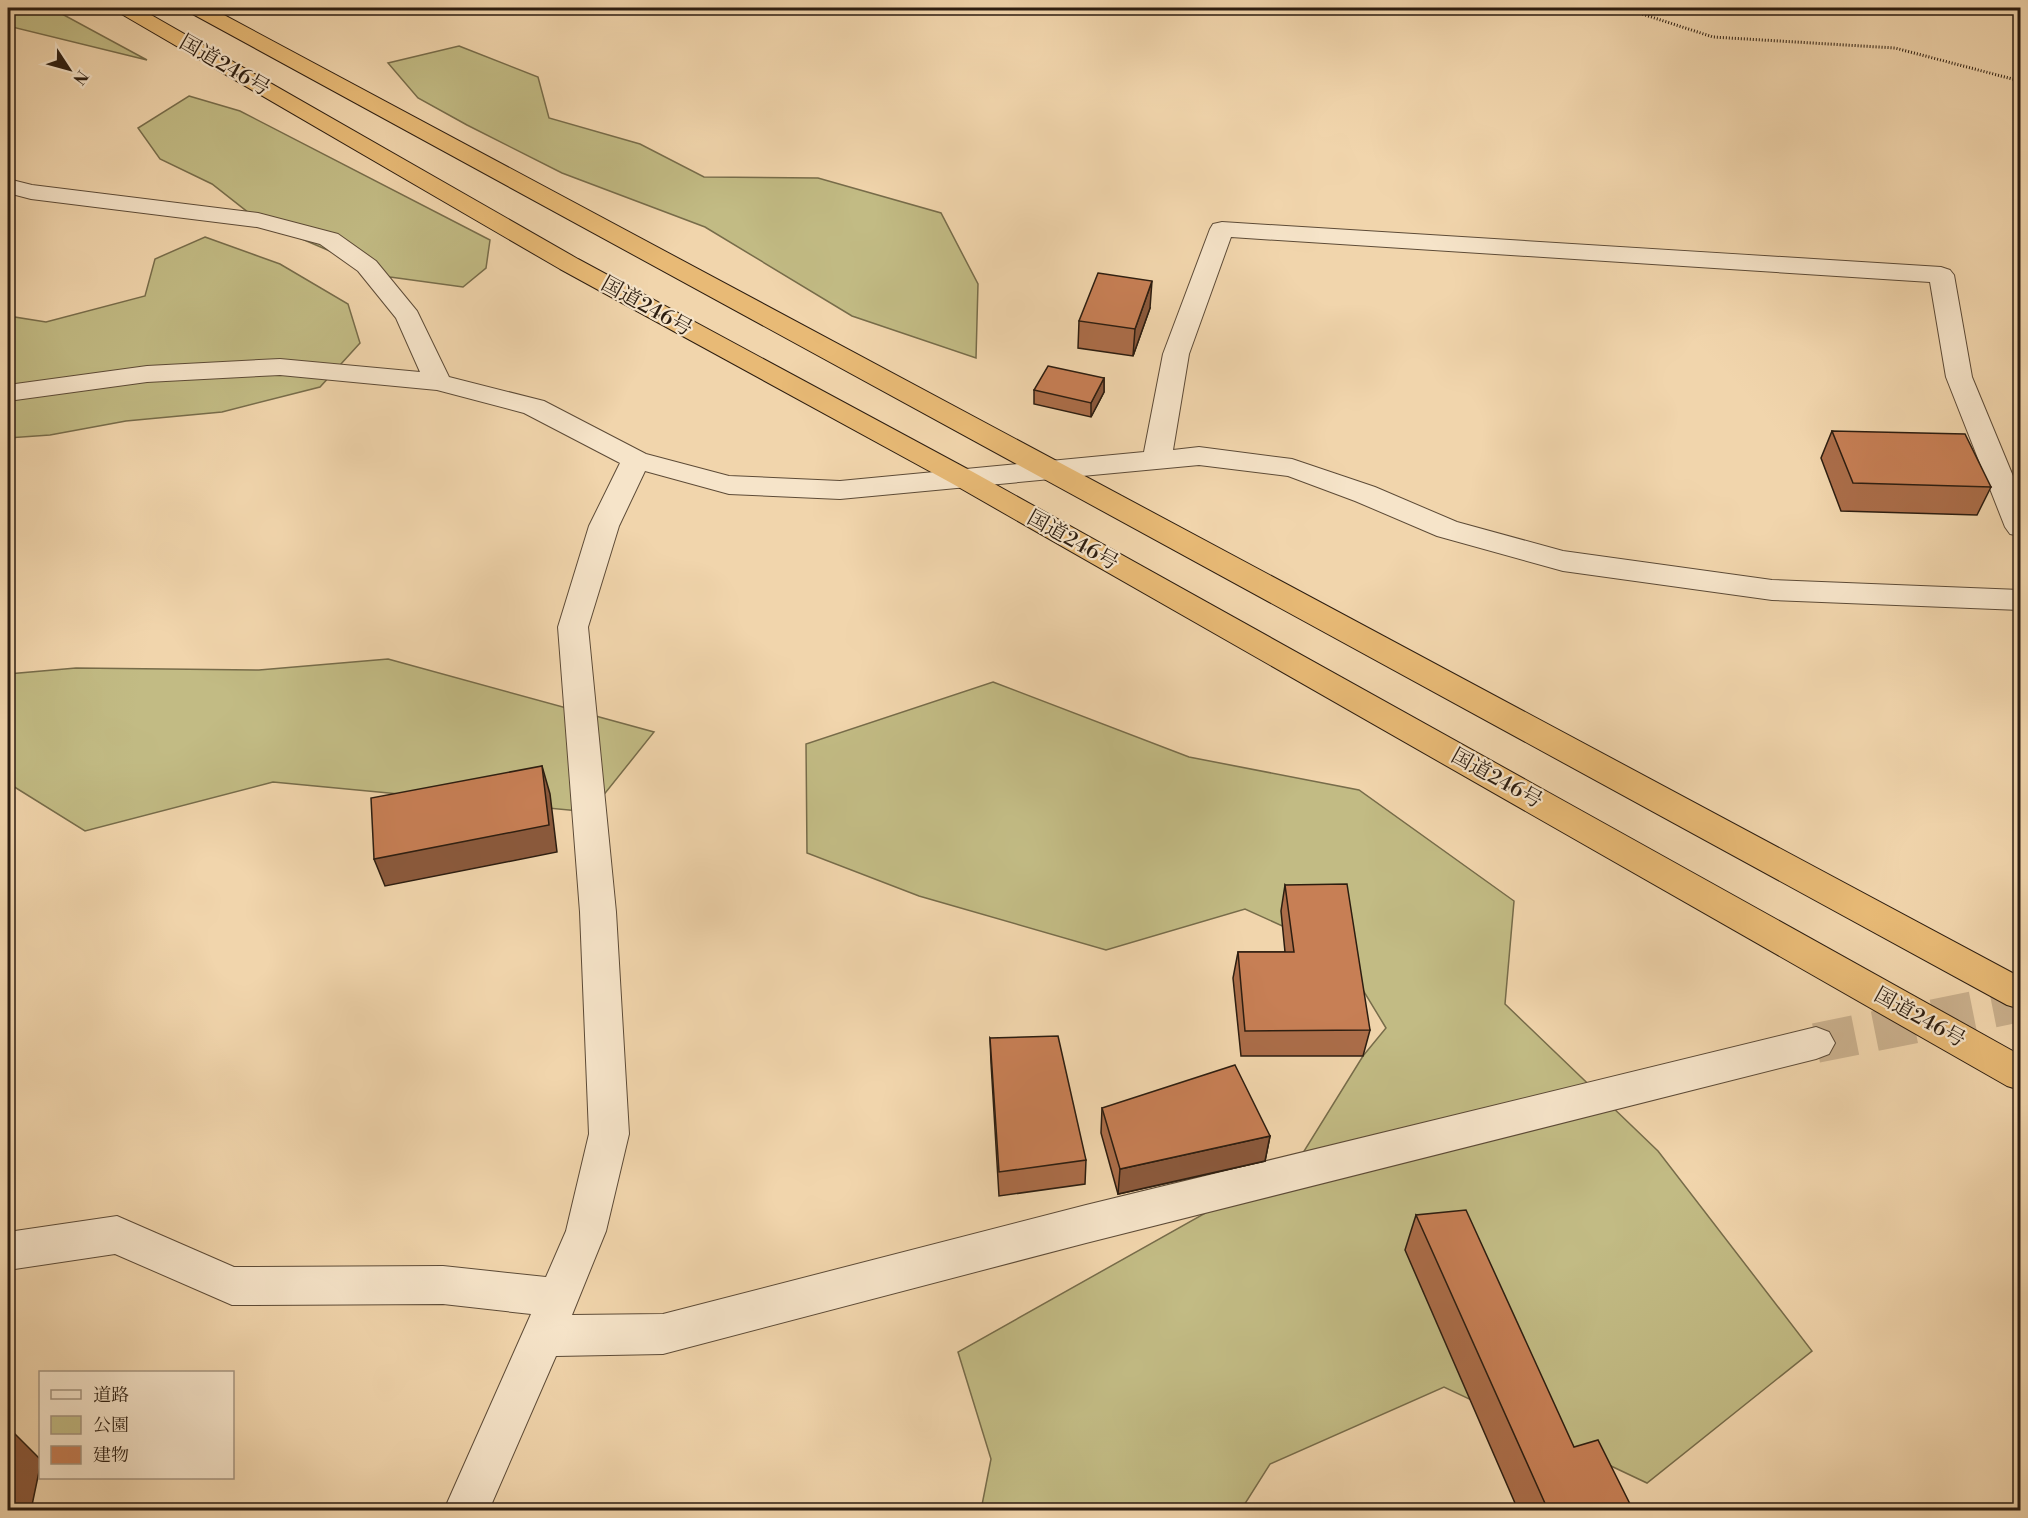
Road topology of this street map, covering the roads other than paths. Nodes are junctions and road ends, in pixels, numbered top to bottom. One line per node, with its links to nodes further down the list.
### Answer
1 (125, 8): 9 (highway, 国道246号)
2 (196, 8): 8 (highway, 国道246号)
3 (8, 186): 4 (street)
4 (438, 382): 5 (street); 6 (street)
5 (8, 393)
6 (636, 460): 9 (street); 16 (street)
7 (1157, 460): 8 (street); 10 (street); 11 (street)
8 (1051, 470): 9 (street); 12 (highway, 国道246号)
9 (963, 478): 14 (highway, 国道246号)
10 (2020, 527)
11 (2020, 600)
12 (2020, 994)
13 (1816, 1042): 17 (street)
14 (2020, 1074)
15 (8, 1251): 16 (street)
16 (558, 1298): 17 (street)
17 (543, 1336): 18 (street)
18 (466, 1510)

